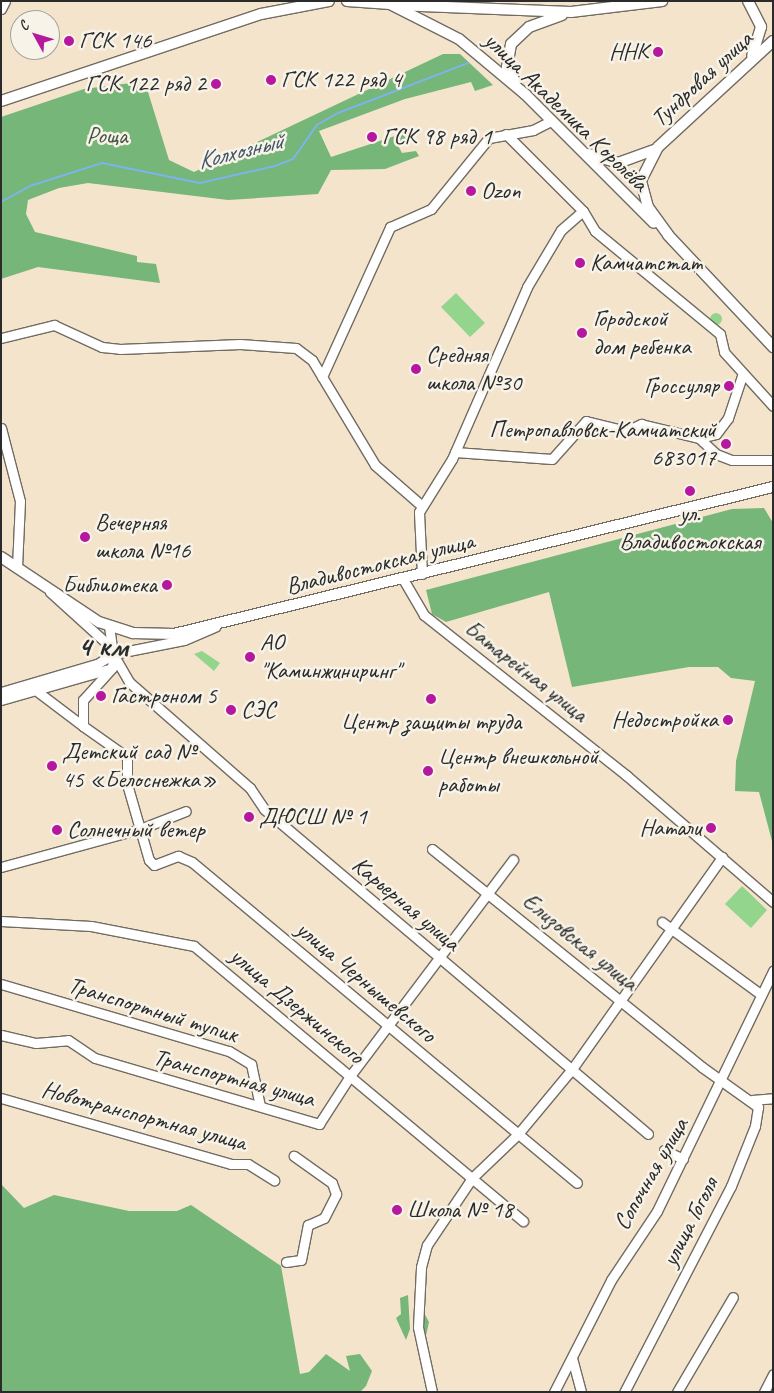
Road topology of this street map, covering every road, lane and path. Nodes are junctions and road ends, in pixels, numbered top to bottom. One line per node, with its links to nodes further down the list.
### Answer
1 (4, 1): 8 (street)
2 (329, 1): 13 (main road)
3 (347, 1): 6 (main road, улица Академика Королёва)
4 (662, 1): 9 (main road)
5 (748, 1): 11 (main road)
6 (370, 2): 7 (main road, улица Академика Королёва)
7 (390, 4): 9 (main road); 12 (main road, улица Академика Королёва)
8 (1, 8)
9 (571, 12): 12 (main road)
10 (773, 41): 11 (main road, Тундровая улица)
11 (728, 83): 16 (main road, Тундровая улица)
12 (525, 94): 14 (main road, улица Академика Королёва)
13 (1, 100)
14 (551, 121): 15 (street); 17 (main road, улица Академика Королёва)
15 (506, 134): 20 (street); 25 (street)
16 (658, 147): 18 (main road, Тундровая улица); 21 (main road, Тундровая улица)
17 (581, 150): 18 (main road, Тундровая улица); 19 (main road, улица Академика Королёва)
18 (645, 155): 19 (main road)
19 (603, 172): 21 (main road, улица Академика Королёва)
20 (583, 211): 24 (street); 30 (street)
21 (668, 235): 23 (main road, Тундровая улица)
22 (1, 338): 25 (street)
23 (773, 347)
24 (742, 376): 26 (street); 28 (street)
25 (322, 377): 33 (street)
26 (773, 406)
27 (1, 428): 29 (street)
28 (699, 438): 30 (street); 31 (street)
29 (4, 444): 35 (street)
30 (455, 452): 33 (street)
31 (773, 460)
32 (773, 487): 36 (main road, Владивостокская улица)
33 (422, 506): 36 (street)
34 (1, 557): 35 (main road)
35 (17, 568): 38 (main road)
36 (422, 574): 37 (main road, Владивостокская улица)
37 (403, 579): 40 (main road, Владивостокская улица); 50 (street, Батарейная улица)
38 (50, 592): 39 (main road); 41 (street, Карьерная улица)
39 (109, 626): 40 (main road); 41 (street, Карьерная улица)
40 (215, 627): 41 (street, Владивостокская улица)
41 (113, 652): 42 (street); 43 (street, Владивостокская улица); 58 (street, Карьерная улица)
42 (112, 668): 44 (street); 46 (street)
43 (1, 692)
44 (38, 692): 45 (street); 46 (street)
45 (1, 700)
46 (83, 726): 48 (street)
47 (186, 811): 48 (street)
48 (140, 829): 52 (street); 63 (street, улица Чернышевского)
49 (432, 849): 53 (street, Елизовская улица)
50 (722, 857): 54 (street, Батарейная улица); 57 (street)
51 (513, 860): 53 (street, Транспортная улица)
52 (1, 867)
53 (489, 893): 58 (street, Транспортная улица); 62 (street, Елизовская улица)
54 (773, 902)
55 (1, 921): 66 (street, улица Дзержинского)
56 (662, 922): 57 (street)
57 (674, 930): 61 (street); 62 (street)
58 (439, 959): 63 (street, Транспортная улица); 65 (street, Карьерная улица)
59 (773, 971): 61 (street, Сопочная улица)
60 (1, 984): 71 (street, Транспортный тупик)
61 (759, 993): 67 (street, Сопочная улица)
62 (621, 1001): 65 (street); 67 (street, Елизовская улица)
63 (388, 1026): 66 (street, Транспортная улица); 72 (street, улица Чернышевского)
64 (1, 1035): 71 (street, Транспортная улица)
65 (572, 1070): 72 (street); 73 (street, Карьерная улица)
66 (350, 1076): 71 (street, Транспортная улица); 77 (street, улица Дзержинского)
67 (722, 1079): 70 (street); 76 (street, Сопочная улица)
68 (1, 1098): 78 (street, Новотранспортная улица)
69 (773, 1098): 70 (street)
70 (752, 1100): 88 (street, улица Гоголя)
71 (260, 1106)
72 (518, 1134): 77 (street); 79 (street, улица Чернышевского)
73 (648, 1134)
74 (664, 1150): 76 (street)
75 (294, 1156): 81 (street)
76 (683, 1159): 83 (street, Сопочная улица)
77 (472, 1178): 80 (street, улица Дзержинского); 85 (street)
78 (274, 1180)
79 (577, 1183)
80 (523, 1221)
81 (286, 1262)
82 (733, 1297): 89 (street)
83 (572, 1358): 86 (street, Сопочная улица); 87 (street)
84 (773, 1374): 90 (street)
85 (432, 1392)
86 (554, 1392)
87 (581, 1392)
88 (624, 1392)
89 (677, 1392)
90 (764, 1392)

